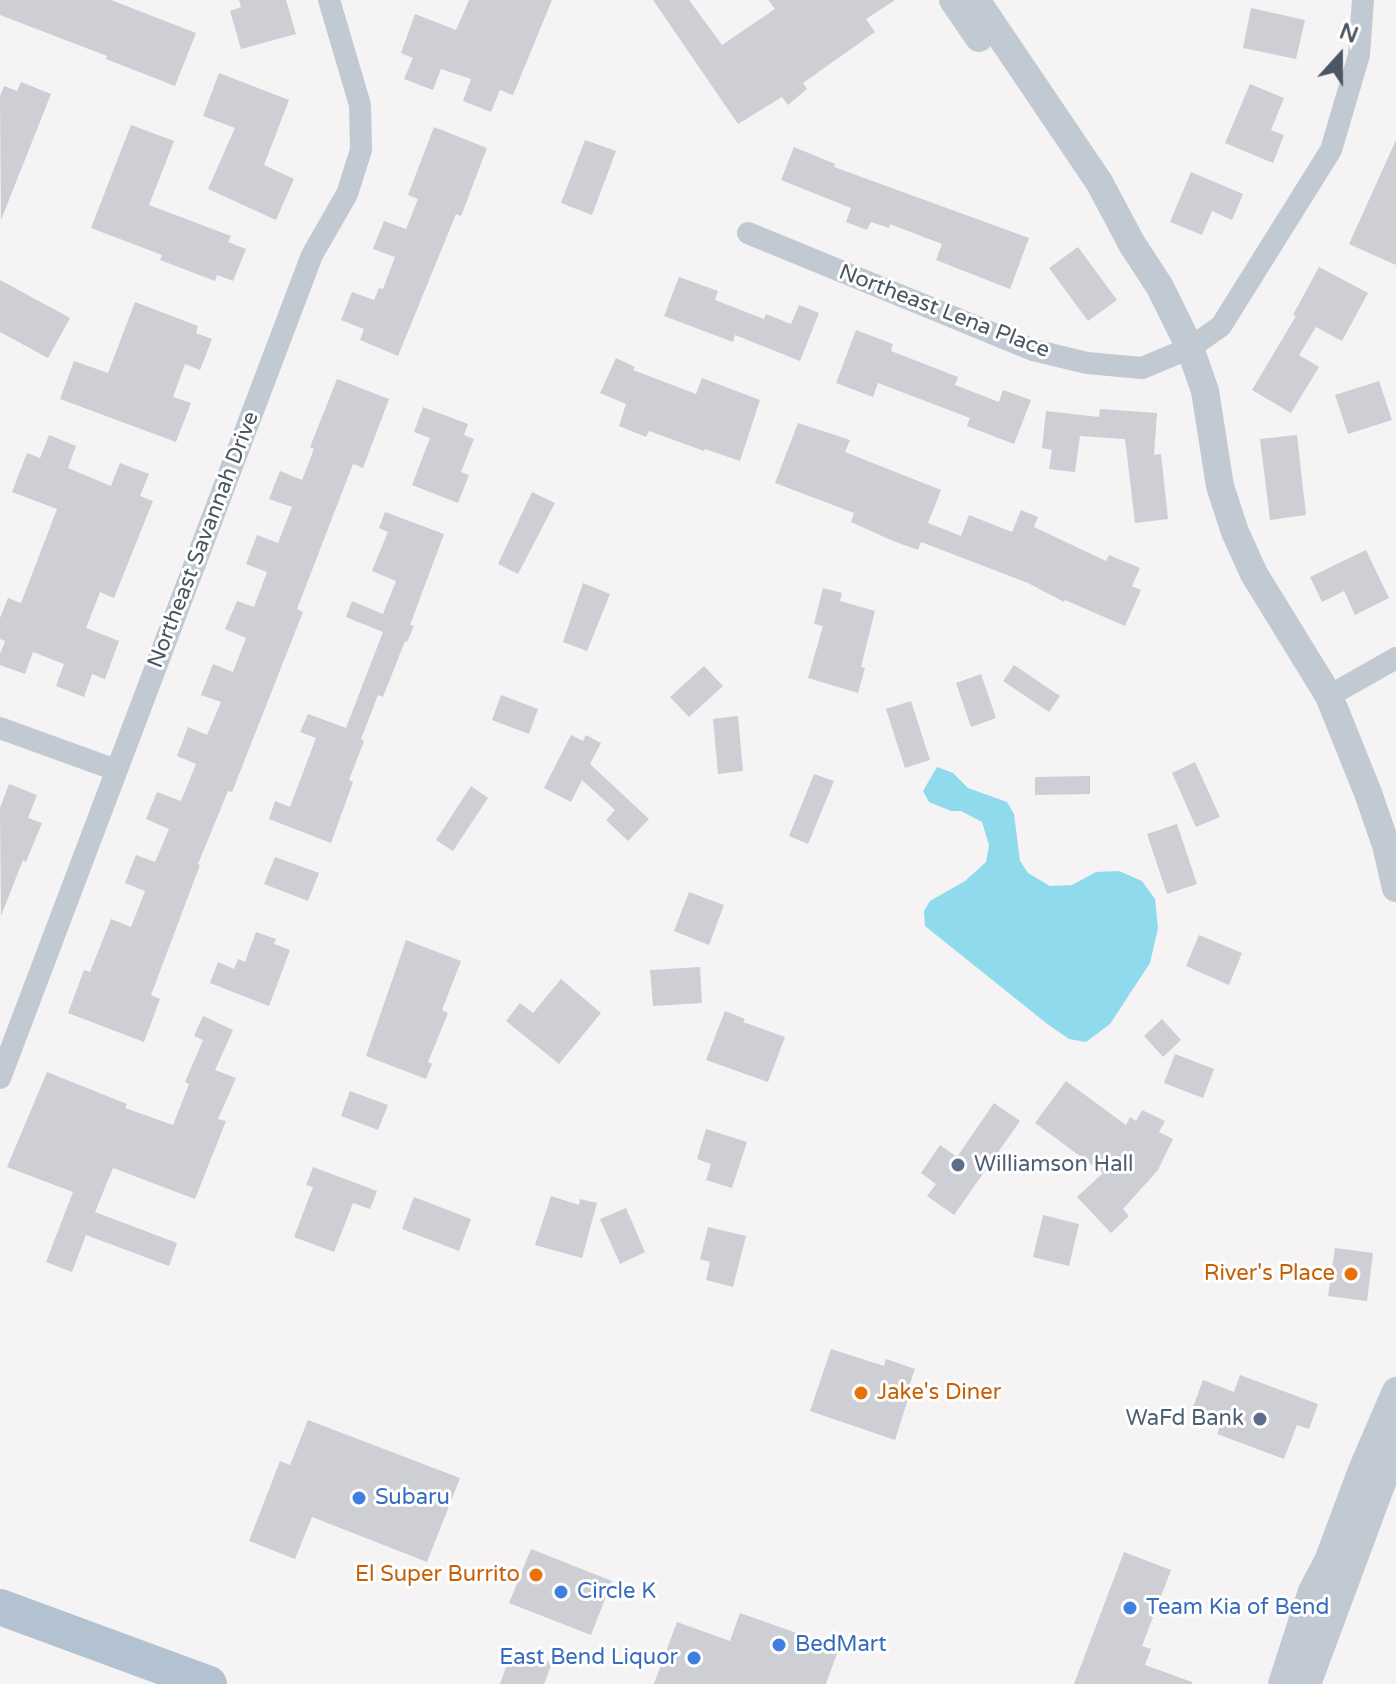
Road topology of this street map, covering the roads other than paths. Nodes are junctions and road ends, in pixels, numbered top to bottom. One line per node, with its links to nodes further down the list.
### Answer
1 (329, 0): 11 (street, Northeast Savannah Drive)
2 (953, 0): 6 (street)
3 (976, 0): 6 (street)
4 (1363, 0): 7 (street, Northeast Lena Place)
5 (748, 233): 7 (street, Northeast Lena Place)
6 (1132, 244): 7 (street)
7 (1190, 348): 9 (street)
8 (1396, 658): 9 (street)
9 (1329, 696): 12 (street)
10 (0, 728): 11 (street)
11 (116, 770): 13 (street, Northeast Savannah Drive)
12 (1396, 888)
13 (0, 1078)
14 (1396, 1391): 21 (street)
15 (1396, 1429): 22 (street)
16 (0, 1583): 19 (main road)
17 (0, 1607): 19 (main road)
18 (0, 1619): 19 (main road)
19 (87, 1639): 20 (main road)
20 (209, 1684)
21 (1282, 1684)
22 (1307, 1684)

